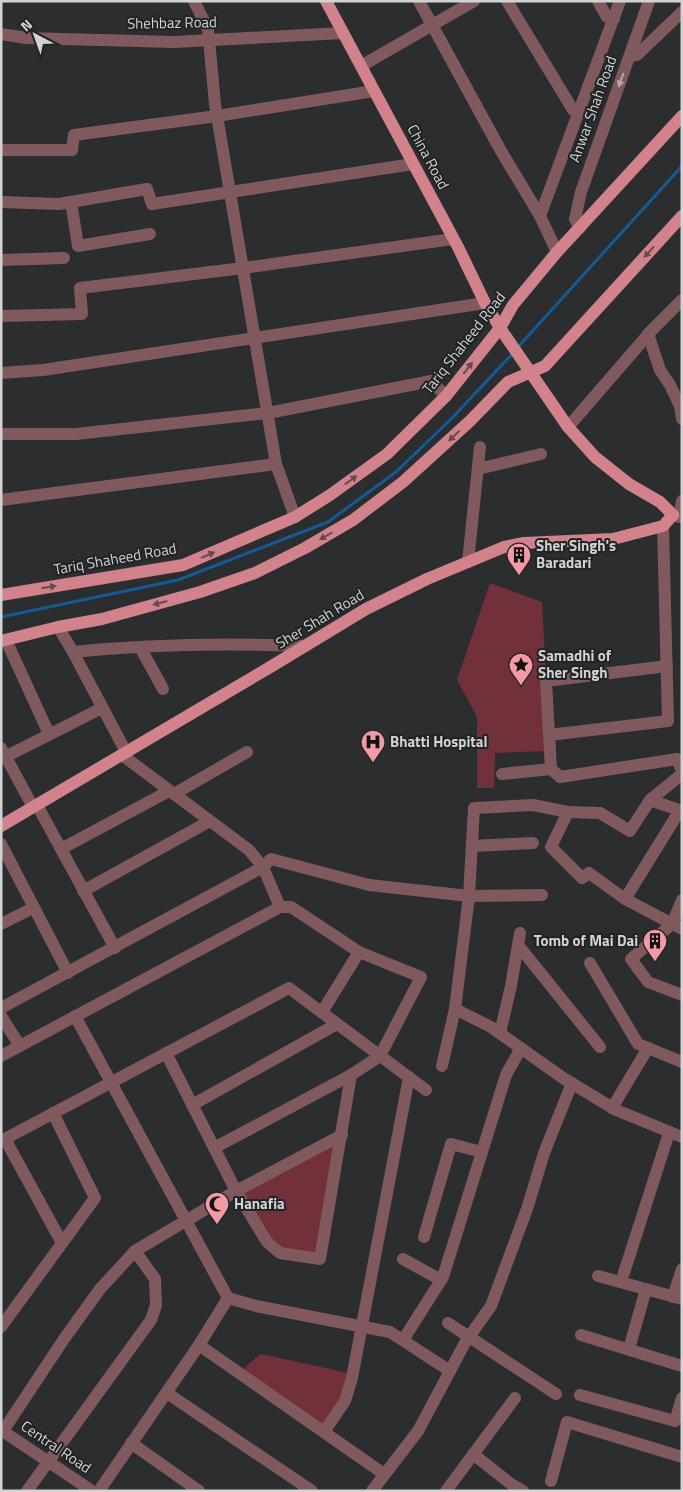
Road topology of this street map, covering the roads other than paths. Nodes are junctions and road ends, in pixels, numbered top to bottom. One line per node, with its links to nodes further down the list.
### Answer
1 (194, 1): 14 (street)
2 (326, 1): 12 (main road, China Road)
3 (419, 1): 11 (street)
4 (474, 1): 11 (street)
5 (507, 1): 18 (street)
6 (598, 1): 10 (street)
7 (620, 1): 10 (street, Anwar Shah Road)
8 (649, 1): 15 (street, Anwar Shah Road)
9 (682, 12): 15 (street)
10 (614, 19): 18 (street, Anwar Shah Road)
11 (432, 26): 16 (street); 26 (street)
12 (343, 33): 14 (street, Shehbaz Road); 16 (main road, China Road)
13 (1, 34): 14 (street, Shehbaz Road)
14 (209, 39): 19 (street)
15 (630, 56): 28 (street, Anwar Shah Road, one-way to 28)
16 (361, 66): 17 (main road, China Road)
17 (374, 91): 19 (street); 22 (main road, China Road)
18 (580, 113): 26 (street, Anwar Shah Road)
19 (217, 116): 21 (street); 23 (street)
20 (682, 116): 28 (main road, Tariq Shaheed Road)
21 (1, 150)
22 (413, 164): 23 (street); 30 (main road, China Road)
23 (230, 193): 25 (street); 34 (street)
24 (1, 202): 25 (street)
25 (71, 202): 29 (street)
26 (540, 216): 31 (street)
27 (682, 216): 41 (main road, one-way to 41)
28 (580, 228): 31 (main road, Tariq Shaheed Road)
29 (150, 234)
30 (453, 239): 34 (street); 36 (main road, China Road)
31 (556, 252): 38 (main road, Tariq Shaheed Road)
32 (64, 258): 33 (street)
33 (1, 260)
34 (243, 268): 37 (street); 40 (street)
35 (682, 300): 39 (street)
36 (485, 303): 38 (main road, China Road); 40 (street)
37 (1, 316)
38 (503, 332): 41 (main road, China Road); 44 (main road, Tariq Shaheed Road, one-way to 38)
39 (648, 334): 43 (street); 47 (street)
40 (255, 339): 42 (street); 45 (street)
41 (531, 372): 47 (main road); 60 (main road, one-way to 60)
42 (1, 373)
43 (677, 388): 46 (street)
44 (446, 396): 45 (street); 56 (main road, Tariq Shaheed Road, one-way to 44)
45 (268, 413): 48 (street); 51 (street)
46 (682, 420)
47 (568, 427): 55 (main road)
48 (1, 434)
49 (480, 448): 52 (street)
50 (541, 454): 52 (street)
51 (276, 464): 53 (street); 56 (street)
52 (478, 469): 58 (street)
53 (1, 500)
54 (682, 500): 55 (street)
55 (678, 516): 57 (main road)
56 (296, 517): 59 (main road, Tariq Shaheed Road, one-way to 56)
57 (663, 526): 58 (main road, Sher Shah Road); 65 (street)
58 (468, 562): 62 (main road, Sher Shah Road)
59 (1, 595)
60 (58, 627): 61 (main road); 64 (street)
61 (4, 641): 68 (street)
62 (305, 646): 63 (street); 72 (main road, Sher Shah Road)
63 (140, 647): 64 (street); 66 (street)
64 (73, 652): 67 (street)
65 (667, 666): 69 (street); 69 (street)
66 (162, 689)
67 (102, 708): 68 (street); 72 (street)
68 (49, 734): 71 (street)
69 (549, 735): 73 (street)
70 (247, 752): 76 (street)
71 (3, 754): 78 (street)
72 (124, 754): 76 (street); 78 (main road, Sher Shah Road)
73 (551, 769): 74 (street); 75 (street)
74 (682, 772): 77 (street)
75 (502, 774)
76 (172, 792): 81 (street); 86 (street)
77 (650, 800): 79 (street); 80 (street)
78 (35, 806): 82 (main road, Sher Shah Road); 86 (street)
79 (568, 812): 85 (street); 91 (street)
80 (679, 813): 91 (street)
81 (210, 821): 87 (street); 88 (street)
82 (1, 826)
83 (533, 843): 85 (street)
84 (1, 844): 94 (street)
85 (472, 846): 90 (street)
86 (61, 849): 88 (street)
87 (263, 867): 90 (street); 93 (street); 97 (street)
88 (83, 891): 97 (street)
89 (542, 895): 90 (street)
90 (469, 896): 103 (street)
91 (625, 899): 96 (street)
92 (682, 900): 96 (street)
93 (280, 907): 98 (street); 106 (street)
94 (33, 908): 95 (street); 100 (street)
95 (1, 924)
96 (677, 926): 101 (street)
97 (114, 948): 100 (street)
98 (359, 952): 104 (street); 114 (street)
99 (590, 963): 112 (street)
100 (68, 973): 102 (street)
101 (682, 995)
102 (1, 1008)
103 (455, 1009): 108 (street); 117 (street)
104 (322, 1012): 107 (street); 113 (street)
105 (1, 1016): 109 (street)
106 (75, 1016): 109 (street); 120 (street)
107 (337, 1024): 114 (street); 123 (street)
108 (500, 1034): 110 (street); 111 (street)
109 (20, 1046): 115 (street)
110 (600, 1047)
111 (521, 1048): 121 (street); 131 (street)
112 (648, 1048): 116 (street); 124 (street)
113 (166, 1053): 120 (street); 123 (street)
114 (381, 1054): 118 (street); 119 (street)
115 (1, 1056)
116 (682, 1062)
117 (442, 1066)
118 (351, 1075): 127 (street); 130 (street)
119 (409, 1077): 122 (street); 146 (street)
120 (111, 1082): 125 (street); 133 (street)
121 (572, 1084): 124 (street); 149 (street)
122 (426, 1090)
123 (192, 1105): 130 (street)
124 (612, 1108): 126 (street)
125 (53, 1113): 129 (street); 135 (street)
126 (669, 1133): 128 (street); 141 (street)
127 (342, 1135): 132 (street); 132 (street)
128 (682, 1137)
129 (3, 1140): 135 (street)
130 (214, 1148): 132 (street)
131 (482, 1152): 134 (street); 140 (street)
132 (236, 1191): 133 (street)
133 (186, 1220): 136 (street); 143 (street)
134 (424, 1237)
135 (62, 1243): 147 (street)
136 (135, 1251): 160 (street); 165 (street)
137 (403, 1260): 140 (street)
138 (682, 1269): 144 (street)
139 (598, 1276): 141 (street)
140 (441, 1280): 150 (street)
141 (621, 1282): 142 (street)
142 (646, 1289): 144 (street); 152 (street)
143 (228, 1298): 146 (street); 151 (street)
144 (677, 1298)
145 (448, 1323): 149 (street)
146 (363, 1326): 150 (street); 161 (street)
147 (1, 1327)
148 (581, 1335): 152 (street)
149 (469, 1337): 154 (street); 156 (street)
150 (403, 1340): 154 (street)
151 (199, 1345): 155 (street); 161 (street)
152 (629, 1349): 153 (street)
153 (682, 1366)
154 (450, 1371): 166 (street)
155 (167, 1392): 162 (street); 172 (street)
156 (556, 1394)
157 (580, 1395): 159 (street)
158 (515, 1398): 163 (street)
159 (682, 1398)
160 (2, 1431): 165 (street, Central Road)
161 (324, 1432): 166 (street)
162 (131, 1444): 170 (street); 171 (street)
163 (473, 1454): 174 (street); 175 (street)
164 (682, 1457): 167 (street)
165 (48, 1462): 168 (street); 169 (street, Central Road)
166 (384, 1474): 173 (street)
167 (551, 1481)
168 (27, 1491)
169 (92, 1491)
170 (99, 1491)
171 (199, 1491)
172 (312, 1491)
173 (372, 1491)
174 (446, 1491)
175 (523, 1491)

